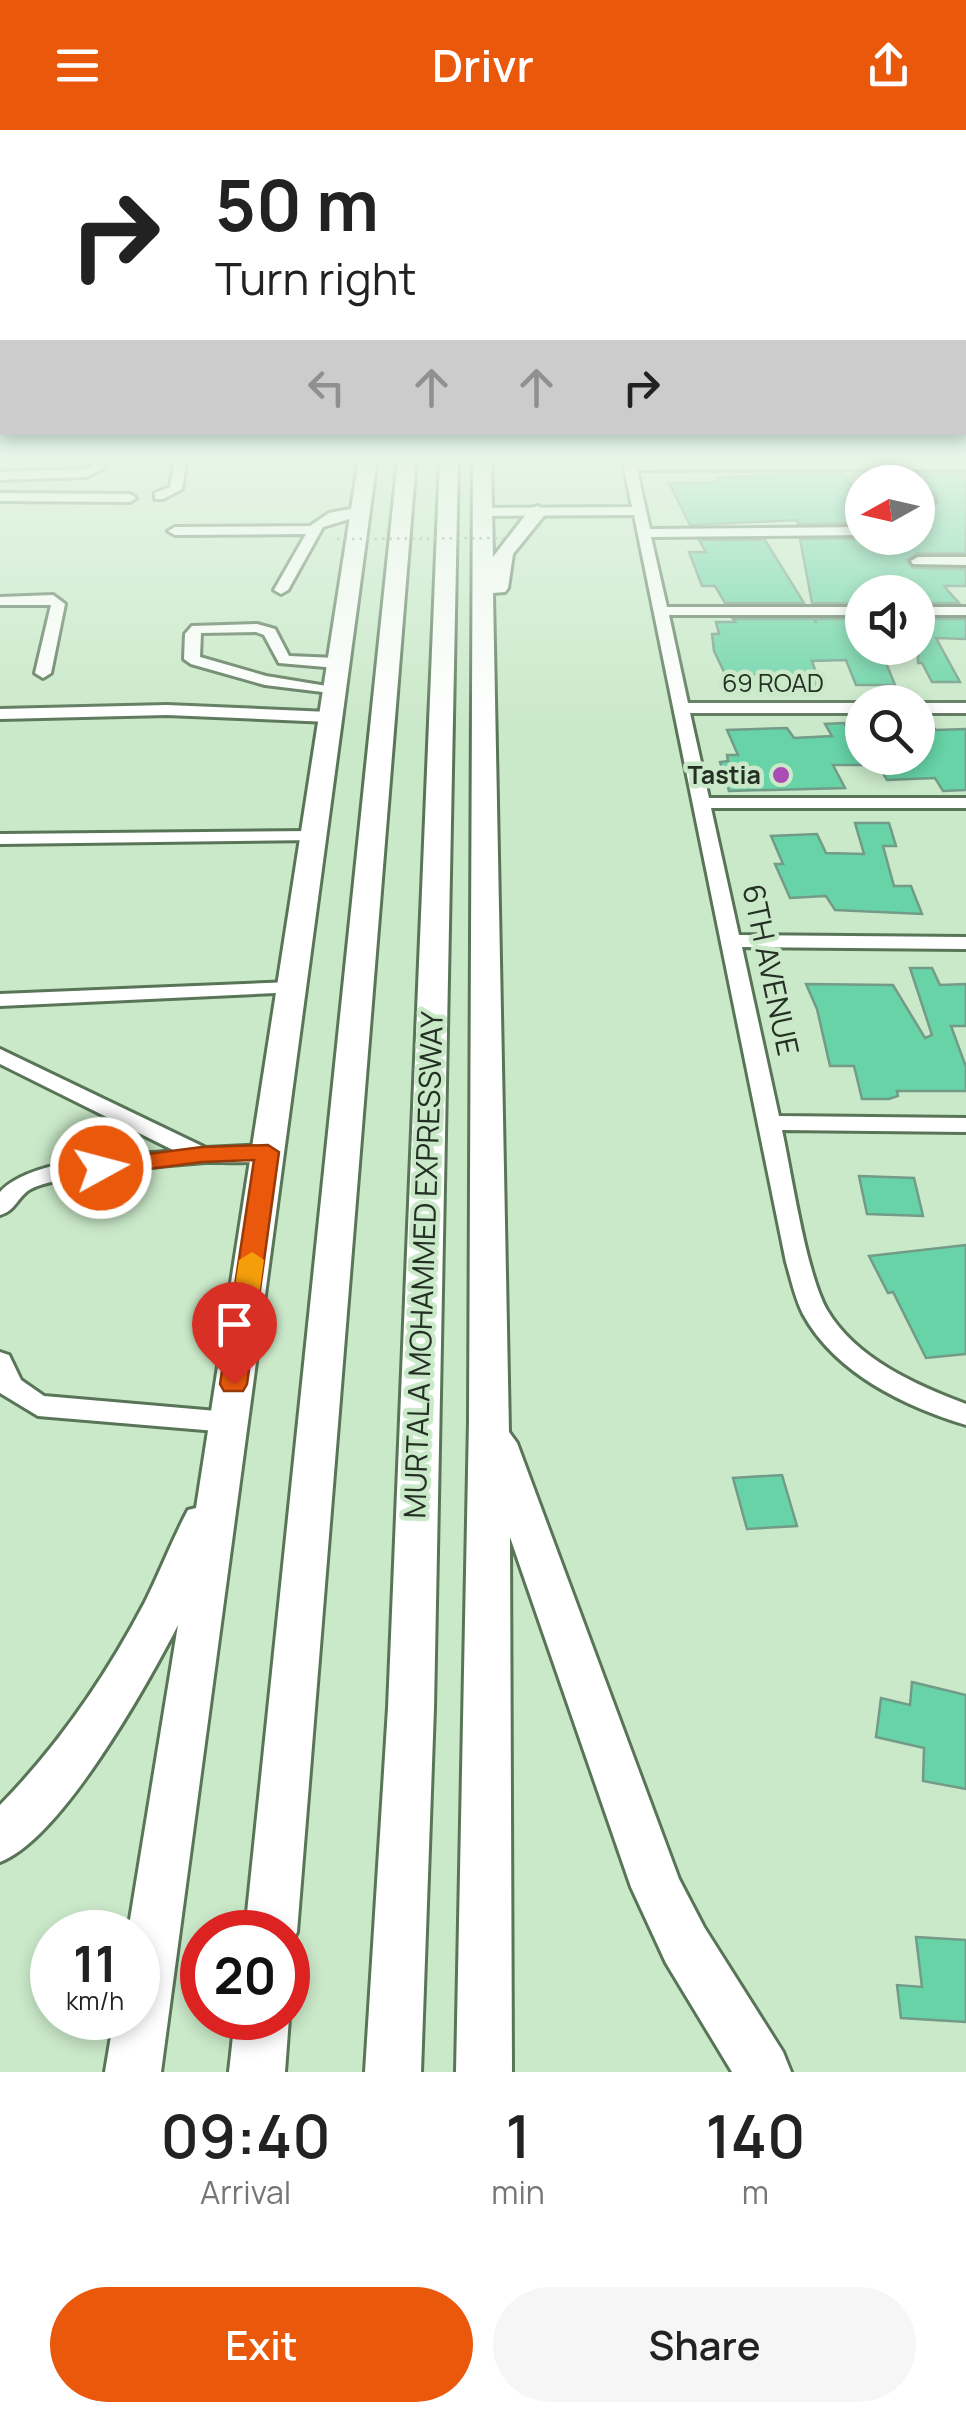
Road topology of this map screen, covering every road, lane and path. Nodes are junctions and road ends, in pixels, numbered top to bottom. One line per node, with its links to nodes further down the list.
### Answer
1 (305, 549): 10 (street)
2 (355, 549): 18 (highway)
3 (399, 549): 44 (highway)
4 (446, 549): 48 (highway, MURTALA MOHAMMED EXPRESSWAY)
5 (488, 549): 16 (highway, MURTALA MOHAMMED EXPRESSWAY)
6 (507, 549): 16 (highway)
7 (646, 549): 15 (street, 6TH AVENUE)
8 (918, 561): 9 (street)
9 (966, 562)
10 (282, 590)
11 (0, 601): 17 (street)
12 (845, 611): 15 (street)
13 (935, 611): 14 (street)
14 (966, 611)
15 (660, 612): 19 (street, 6TH AVENUE)
16 (483, 649): 40 (highway, MURTALA MOHAMMED EXPRESSWAY)
17 (43, 672)
18 (333, 690): 18 (street); 23 (street); 26 (highway)
19 (683, 708): 20 (street, 69 ROAD); 24 (street, 6TH AVENUE)
20 (845, 708)
21 (935, 708): 22 (street)
22 (966, 708)
23 (0, 714)
24 (704, 803): 25 (street); 28 (street, 6TH AVENUE)
25 (966, 803)
26 (312, 836): 27 (street); 30 (highway)
27 (0, 838)
28 (733, 942): 29 (street); 33 (street, 6TH AVENUE)
29 (966, 943)
30 (291, 988): 31 (street); 35 (highway)
31 (0, 1000)
32 (0, 1056): 36 (street)
33 (772, 1123): 34 (street); 39 (street, 6TH AVENUE)
34 (966, 1124)
35 (268, 1152): 36 (street); 41 (highway)
36 (202, 1155): 37 (street)
37 (0, 1207)
38 (0, 1362): 41 (street)
39 (966, 1414)
40 (489, 1421): 49 (highway, MURTALA MOHAMMED EXPRESSWAY); 50 (highway)
41 (228, 1422): 42 (highway)
42 (222, 1476): 43 (highway); 46 (highway)
43 (0, 1839)
44 (273, 1910)
45 (260, 2040): 47 (highway)
46 (133, 2072)
47 (257, 2072)
48 (393, 2072)
49 (484, 2072)
50 (763, 2072)

